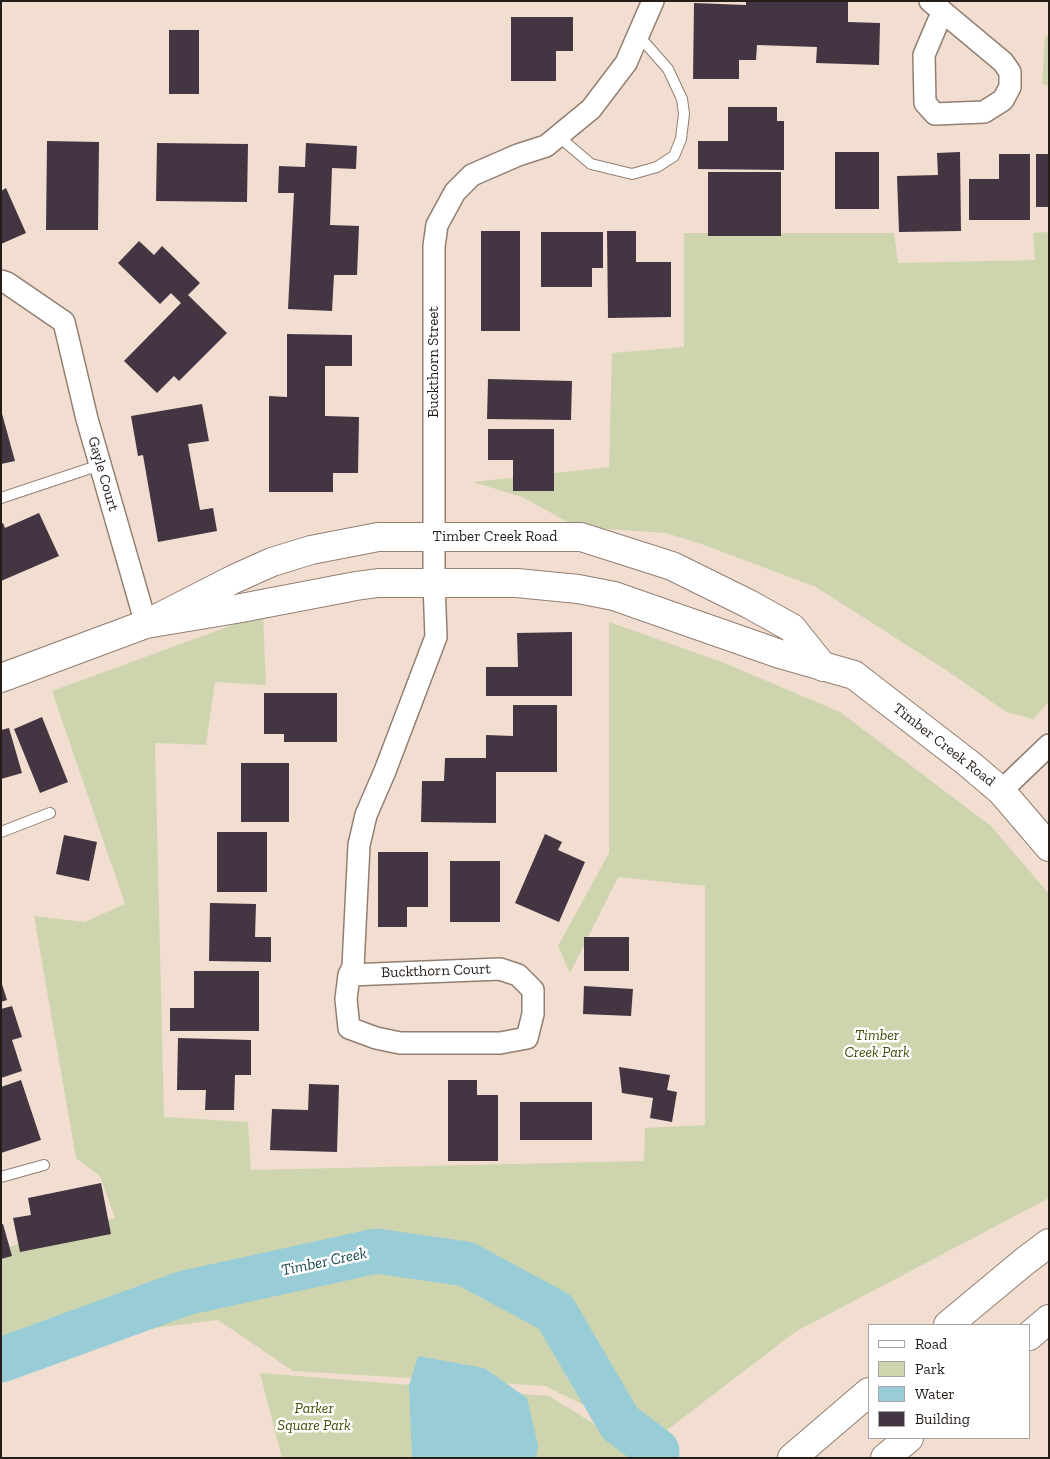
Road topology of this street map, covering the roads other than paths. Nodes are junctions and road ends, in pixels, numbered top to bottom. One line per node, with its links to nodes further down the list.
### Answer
1 (652, 1): 3 (street, Buckthorn Street)
2 (937, 7): 2 (street)
3 (638, 35): 4 (street, Buckthorn Street); 4 (lane)
4 (558, 136): 8 (street, Buckthorn Street)
5 (1, 281): 6 (street, Gayle Court)
6 (100, 465): 7 (lane); 10 (street, Gayle Court)
7 (1, 498)
8 (434, 537): 9 (street, Buckthorn Court); 10 (street, Timber Creek Road); 11 (street, Timber Creek Road)
9 (434, 583): 10 (street, Timber Creek Road); 11 (street, Timber Creek Road); 18 (street, Buckthorn Court)
10 (146, 624): 12 (street, Timber Creek Road)
11 (823, 666): 14 (street, Timber Creek Road)
12 (1, 678)
13 (1049, 745): 14 (street)
14 (1001, 791): 17 (street, Timber Creek Road)
15 (50, 812): 16 (lane)
16 (1, 832)
17 (1049, 847)
18 (349, 975): 18 (street, Buckthorn Court)
19 (44, 1164): 20 (lane)
20 (1, 1177)
21 (1049, 1243): 23 (street)
22 (1049, 1319): 24 (street)
23 (949, 1324)
24 (1030, 1335)
25 (868, 1393): 27 (street)
26 (908, 1439): 28 (street)
27 (792, 1458)
28 (885, 1458)

